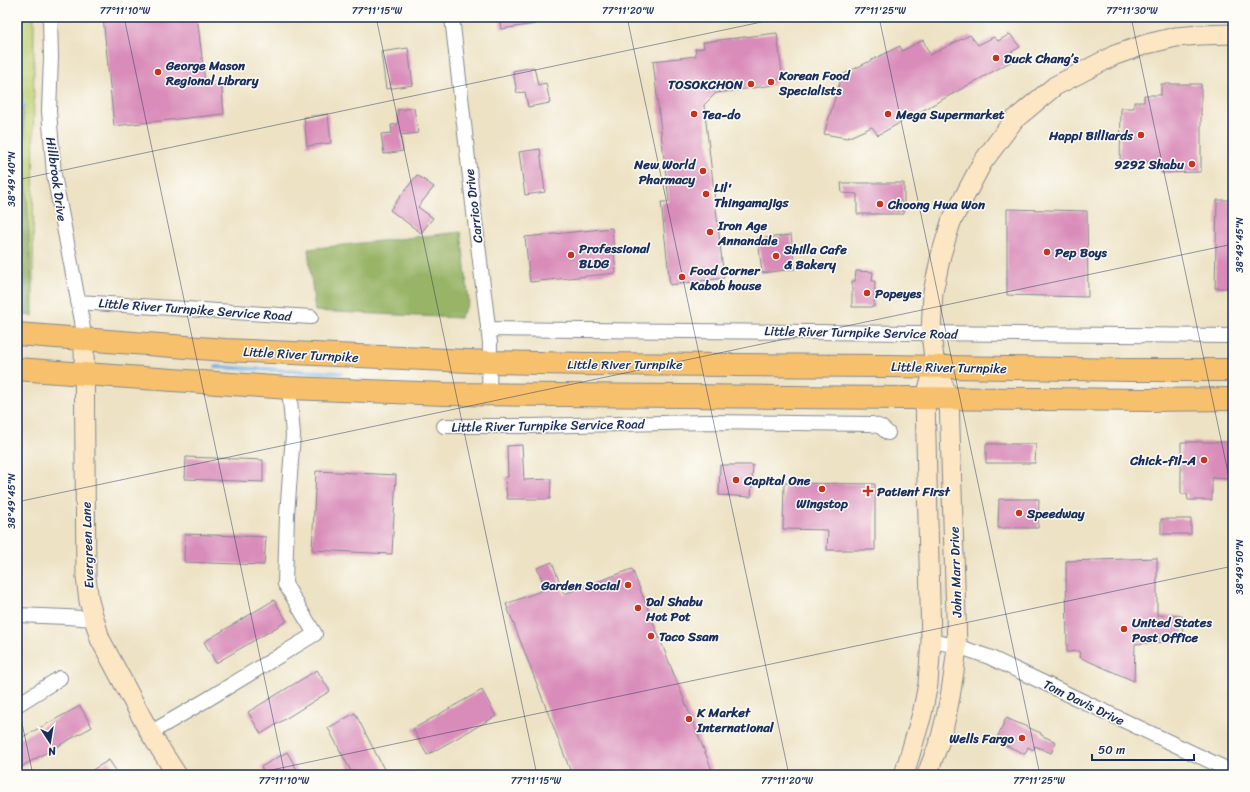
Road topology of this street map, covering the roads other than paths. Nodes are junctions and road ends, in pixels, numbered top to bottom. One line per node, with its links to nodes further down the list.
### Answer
1 (50, 17): 4 (street, Hillbrook Drive)
2 (452, 17): 6 (street, Carrico Drive)
3 (1233, 34): 7 (street, John Marr Drive)
4 (78, 302): 5 (street, Little River Turnpike Service Road); 10 (street, Hillbrook Drive)
5 (312, 317)
6 (488, 329): 7 (street, Little River Turnpike Service Road); 11 (street, Carrico Drive)
7 (931, 333): 9 (street, Little River Turnpike Service Road); 12 (street, John Marr Drive)
8 (17, 334): 10 (main road, Little River Turnpike)
9 (1233, 336)
10 (84, 340): 11 (main road, Little River Turnpike); 16 (street, Evergreen Lane)
11 (490, 362): 12 (main road, Little River Turnpike); 18 (street, Carrico Drive)
12 (935, 367): 14 (main road, Little River Turnpike); 19 (street, John Marr Drive); 20 (street, John Marr Drive)
13 (17, 368): 16 (main road)
14 (1233, 370)
15 (1233, 373): 22 (main road)
16 (84, 374): 17 (main road); 26 (street, Evergreen Lane)
17 (289, 388): 18 (main road); 31 (street)
18 (489, 394): 19 (main road)
19 (925, 398): 20 (main road); 27 (street, John Marr Drive)
20 (949, 398): 22 (main road); 28 (street, John Marr Drive)
21 (1233, 399): 22 (main road)
22 (1148, 400)
23 (444, 426): 24 (street, Little River Turnpike Service Road)
24 (888, 433)
25 (17, 615): 26 (street)
26 (94, 619): 31 (street, Evergreen Lane)
27 (931, 641): 28 (street, Tom Davis Drive); 34 (street, John Marr Drive)
28 (957, 646): 32 (street, Tom Davis Drive); 35 (street, John Marr Drive)
29 (60, 678): 30 (street)
30 (17, 705)
31 (150, 733): 33 (street, Evergreen Lane)
32 (1233, 772)
33 (177, 775)
34 (904, 775)
35 (927, 775)

